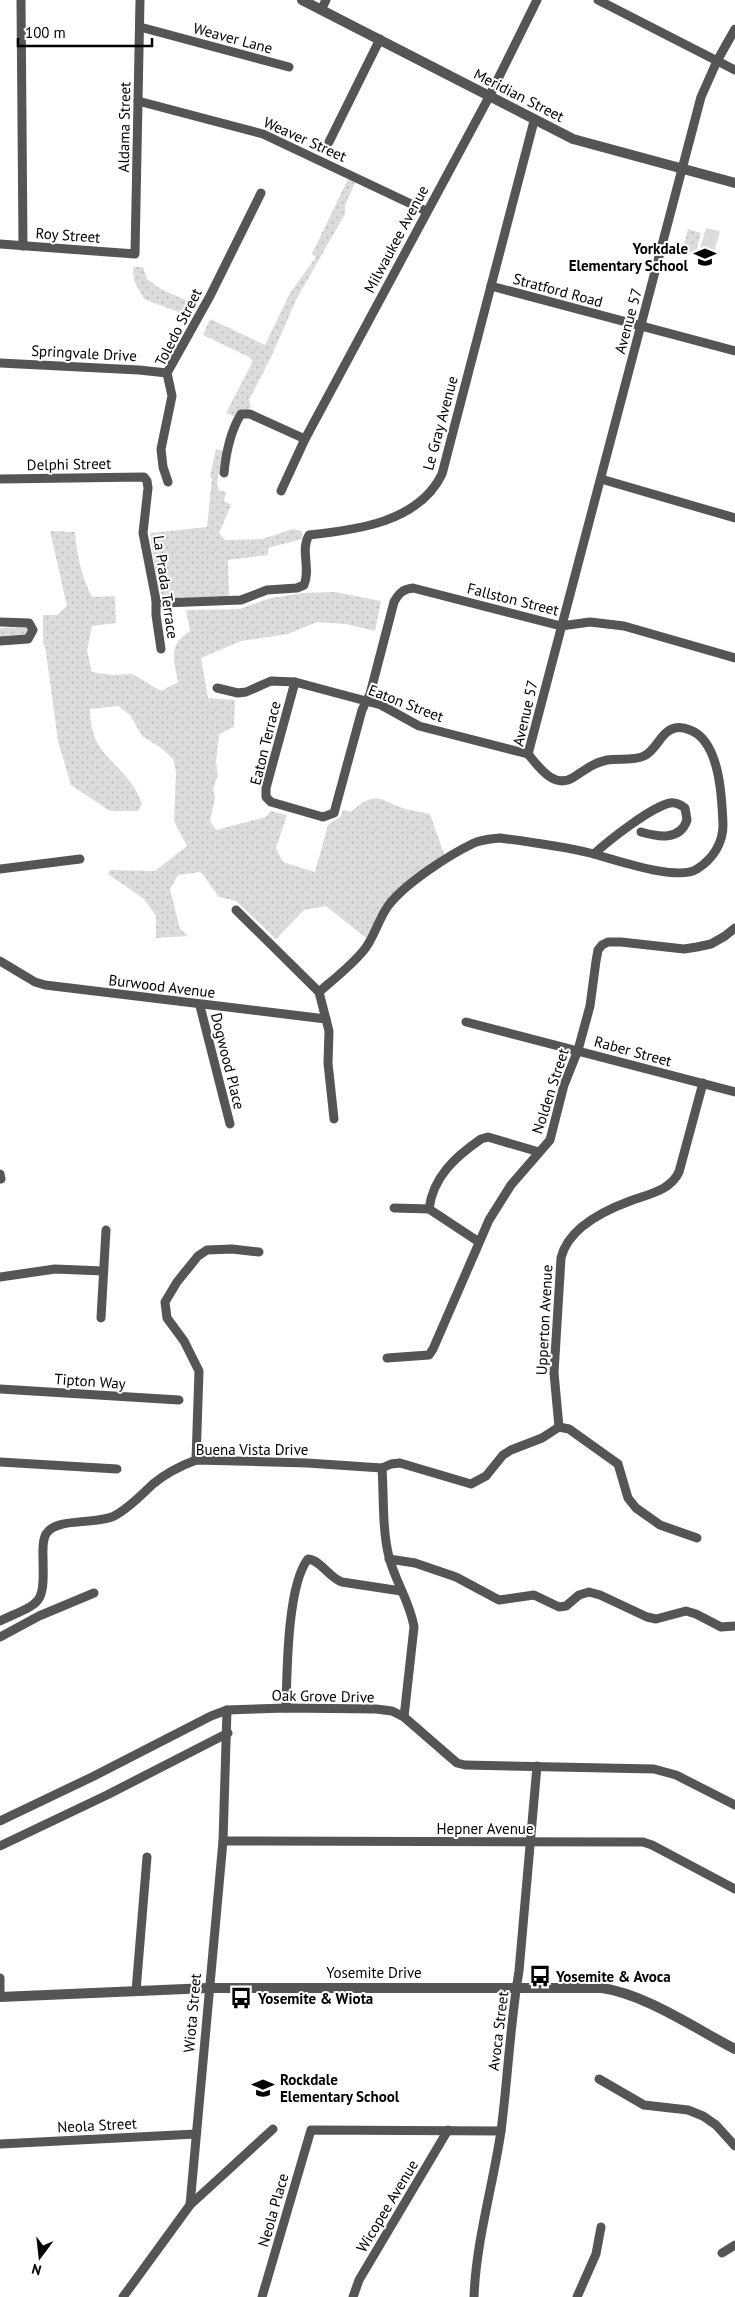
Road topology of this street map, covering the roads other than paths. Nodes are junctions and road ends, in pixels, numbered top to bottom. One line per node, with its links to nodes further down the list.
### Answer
1 (21, 0): 22 (street)
2 (140, 0): 7 (street, Aldama Street)
3 (302, 0): 6 (street, Meridian Street)
4 (537, 0): 13 (street, Milwaukee Avenue)
5 (598, 0): 10 (street)
6 (324, 5): 9 (street, Meridian Street)
7 (140, 27): 11 (street, Weaver Lane); 14 (street, Aldama Street)
8 (735, 29): 10 (street, Avenue 57)
9 (380, 39): 13 (street, Meridian Street); 16 (street)
10 (717, 61): 12 (street); 17 (street, Avenue 57)
11 (289, 67)
12 (735, 70)
13 (489, 97): 15 (street, Meridian Street); 20 (street, Milwaukee Avenue)
14 (138, 101): 20 (street, Weaver Street); 23 (street, Aldama Street)
15 (534, 121): 17 (street, Meridian Street); 24 (street, Le Gray Avenue)
16 (329, 142)
17 (682, 169): 18 (street, Meridian Street); 25 (street, Avenue 57)
18 (735, 183)
19 (261, 192): 28 (street, Toledo Street)
20 (426, 210): 29 (street, Milwaukee Avenue)
21 (0, 244): 22 (street, Roy Street)
22 (23, 246): 23 (street, Roy Street)
23 (134, 254)
24 (490, 286): 25 (street, Stratford Road); 37 (street, Le Gray Avenue)
25 (641, 326): 26 (street, Stratford Road); 33 (street, Avenue 57)
26 (735, 352)
27 (0, 363): 28 (street, Springvale Drive)
28 (167, 373): 34 (street, Toledo Street)
29 (305, 439): 30 (street); 35 (street, Milwaukee Avenue)
30 (224, 473)
31 (138, 476): 32 (street, Delphi Street); 37 (street, La Prada Terrace)
32 (0, 479)
33 (601, 479): 36 (street); 39 (street, Avenue 57)
34 (168, 482)
35 (280, 491)
36 (735, 518)
37 (156, 600): 41 (street, La Prada Terrace)
38 (0, 622): 40 (street)
39 (561, 626): 42 (street, Fallston Street); 45 (street, Fallston Street); 46 (street, Avenue 57)
40 (0, 641)
41 (160, 649)
42 (735, 658)
43 (295, 682): 44 (street, Eaton Street); 45 (street, Eaton Street); 45 (street, Eaton Terrace)
44 (217, 688)
45 (366, 701): 46 (street, Eaton Street)
46 (528, 754): 48 (street, Avenue 57)
47 (641, 832): 48 (street)
48 (594, 854): 54 (street, Avenue 57)
49 (80, 859): 50 (street)
50 (0, 869)
51 (236, 910): 54 (street)
52 (735, 928): 58 (street, Nolden Street)
53 (0, 961): 55 (street, Burwood Avenue)
54 (319, 992): 56 (street)
55 (200, 1006): 56 (street, Burwood Avenue); 62 (street, Dogwood Place)
56 (326, 1019): 61 (street)
57 (466, 1022): 58 (street, Raber Street)
58 (578, 1050): 59 (street, Raber Street); 63 (street, Nolden Street)
59 (703, 1084): 60 (street, Raber Street); 77 (street, Upperton Avenue)
60 (735, 1092)
61 (334, 1119)
62 (230, 1124)
63 (539, 1152): 67 (street); 69 (street, Nolden Street)
64 (0, 1174): 65 (street)
65 (0, 1179)
66 (394, 1208): 67 (street)
67 (429, 1209): 69 (street)
68 (106, 1230): 71 (street)
69 (479, 1242): 74 (street, Nolden Street)
70 (259, 1252): 78 (street)
71 (103, 1271): 72 (street); 73 (street)
72 (0, 1277)
73 (101, 1318)
74 (387, 1358)
75 (0, 1389): 76 (street, Tipton Way)
76 (179, 1400)
77 (559, 1427): 80 (street); 82 (street)
78 (196, 1460): 80 (street, Buena Vista Drive); 86 (street, Buena Vista Drive)
79 (0, 1462): 81 (street)
80 (382, 1468): 83 (street)
81 (117, 1469)
82 (698, 1538)
83 (389, 1559): 85 (street); 89 (street)
84 (94, 1592): 87 (street)
85 (401, 1592): 91 (street); 93 (street)
86 (33, 1605): 87 (street); 88 (street)
87 (39, 1616): 90 (street)
88 (0, 1621)
89 (735, 1626)
90 (0, 1637)
91 (286, 1708): 92 (street, Oak Grove Drive); 93 (street, Oak Grove Drive)
92 (227, 1710): 94 (street, Wiota Street); 97 (street, Oak Grove Drive)
93 (404, 1717): 95 (street, Oak Grove Drive)
94 (228, 1733): 98 (street, Wiota Street); 100 (street)
95 (537, 1766): 96 (street, Oak Grove Drive); 99 (street, Avoca Street)
96 (735, 1805)
97 (0, 1820)
98 (223, 1841): 99 (street, Hepner Avenue); 105 (street, Wiota Street)
99 (530, 1842): 102 (street, Hepner Avenue); 104 (street, Avoca Street)
100 (0, 1846)
101 (147, 1856): 106 (street)
102 (735, 1889)
103 (0, 1978): 107 (street)
104 (516, 1986): 105 (street, Yosemite Drive); 108 (street, Yosemite Drive); 112 (street, Avoca Street)
105 (208, 1988): 106 (street, Yosemite Drive); 113 (street, Wiota Street)
106 (136, 1991): 107 (street, Yosemite Drive)
107 (0, 1996)
108 (735, 2049)
109 (599, 2079): 115 (street)
110 (273, 2129): 116 (street)
111 (448, 2130): 112 (street); 121 (street, Neola Place); 122 (street, Wicopee Avenue)
112 (500, 2131): 123 (street, Avoca Street)
113 (196, 2134): 114 (street, Neola Street); 116 (street, Wiota Street)
114 (0, 2144)
115 (735, 2146)
116 (190, 2206): 120 (street)
117 (602, 2227): 124 (street)
118 (735, 2245): 119 (street)
119 (722, 2253)
120 (123, 2297)
121 (262, 2297)
122 (353, 2297)
123 (474, 2297)
124 (577, 2297)

